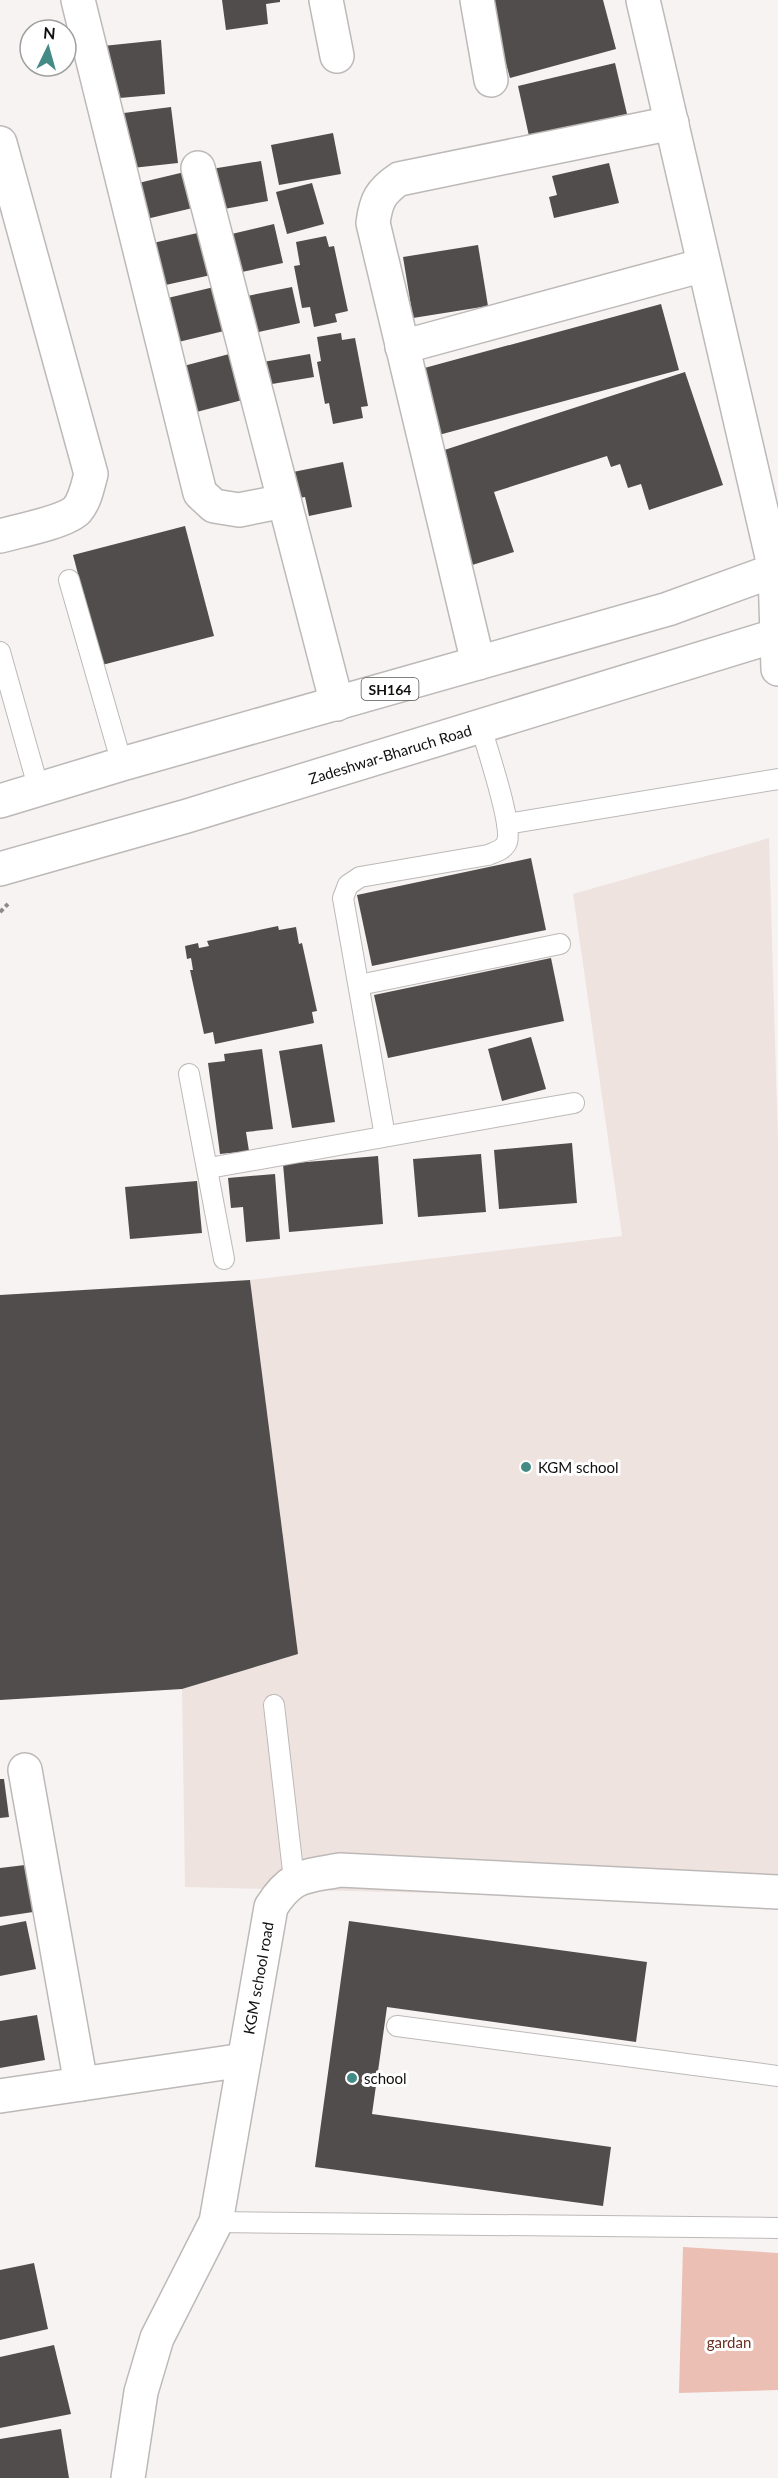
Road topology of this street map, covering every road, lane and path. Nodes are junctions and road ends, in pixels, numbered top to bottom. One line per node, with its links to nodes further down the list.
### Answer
1 (78, 0): 12 (street)
2 (326, 0): 5 (street)
3 (477, 0): 6 (street)
4 (643, 0): 7 (street)
5 (337, 56)
6 (491, 80)
7 (672, 123): 10 (street); 11 (street)
8 (2, 157): 13 (street)
9 (198, 168): 12 (street)
10 (704, 265): 11 (street); 14 (street)
11 (402, 347): 18 (street)
12 (284, 501): 20 (street)
13 (0, 536)
14 (777, 570): 16 (street); 18 (street, SH164)
15 (69, 580): 22 (lane)
16 (778, 636): 19 (street); 21 (street, Zadeshwar-Bharuch Road)
17 (0, 652): 24 (lane)
18 (478, 663): 20 (street, SH164)
19 (778, 669)
20 (337, 704): 22 (street, SH164)
21 (480, 727): 26 (lane); 27 (street, Zadeshwar-Bharuch Road)
22 (122, 764): 24 (street, SH164)
23 (778, 780): 26 (lane)
24 (39, 790): 25 (street, SH164)
25 (0, 801)
26 (507, 824): 29 (lane)
27 (0, 869)
28 (560, 944): 29 (lane)
29 (359, 985): 32 (lane)
30 (189, 1074): 33 (lane)
31 (574, 1103): 32 (lane)
32 (385, 1136): 33 (lane)
33 (209, 1168): 34 (lane)
34 (224, 1260)
35 (274, 1706): 37 (lane)
36 (25, 1770): 42 (street)
37 (294, 1880): 38 (street); 40 (street, KGM school road)
38 (778, 1892)
39 (397, 2026): 41 (lane)
40 (244, 2060): 42 (street); 44 (street, KGM school road)
41 (778, 2076)
42 (81, 2084): 43 (street)
43 (0, 2096)
44 (216, 2222): 45 (lane); 46 (street, KGM school road)
45 (778, 2228)
46 (128, 2478)

